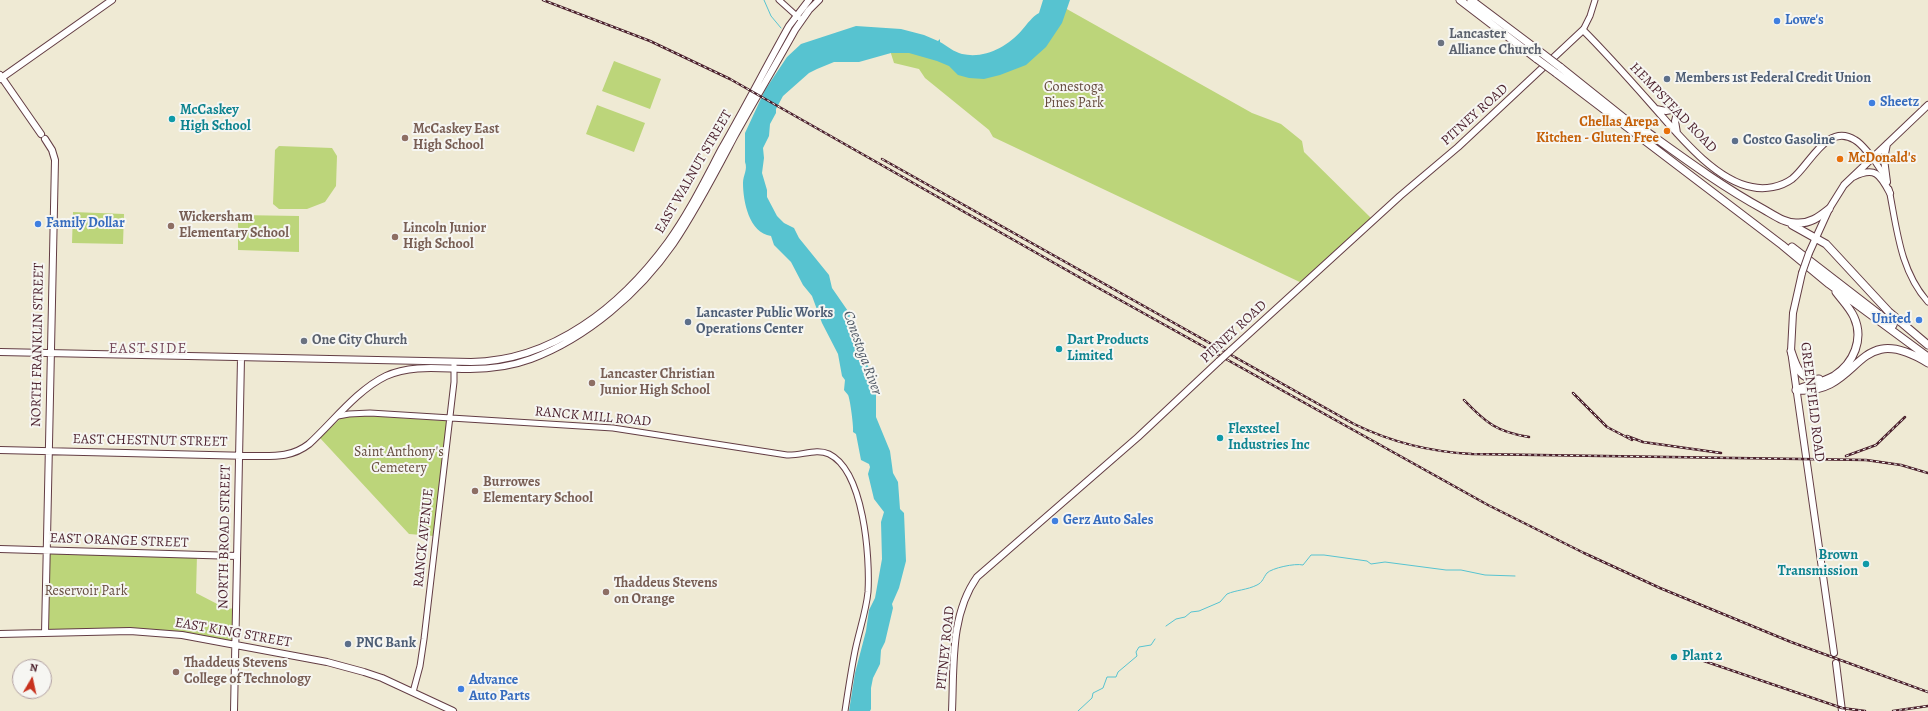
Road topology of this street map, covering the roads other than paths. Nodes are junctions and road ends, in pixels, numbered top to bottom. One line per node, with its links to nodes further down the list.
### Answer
1 (112, 0): 12 (main road)
2 (779, 0): 8 (street)
3 (809, 0): 8 (main road, EAST WALNUT STREET)
4 (819, 0): 9 (main road, EAST WALNUT STREET)
5 (1460, 0): 11 (highway, bridge)
6 (1471, 0): 11 (highway, bridge)
7 (1595, 0): 10 (street, PITNEY ROAD)
8 (796, 15): 9 (street); 34 (main road, EAST WALNUT STREET)
9 (802, 20): 36 (main road, EAST WALNUT STREET)
10 (1582, 30): 15 (main road, HEMPSTEAD ROAD); 57 (main road, PITNEY ROAD, bridge)
11 (1558, 70): 13 (highway); 25 (highway)
12 (1, 77): 31 (main road, NORTH FRANKLIN STREET)
13 (1590, 91): 23 (highway); 30 (highway)
14 (1928, 105): 17 (main road, GREENFIELD ROAD)
15 (1656, 109): 16 (main road, HEMPSTEAD ROAD); 16 (main road)
16 (1678, 133): 18 (main road, HEMPSTEAD ROAD)
17 (1888, 142): 18 (main road, GREENFIELD ROAD); 20 (main road)
18 (1872, 157): 19 (main road, GREENFIELD ROAD); 20 (street)
19 (1850, 179): 21 (main road); 22 (main road, GREENFIELD ROAD)
20 (1888, 182): 21 (street)
21 (1890, 193): 26 (street)
22 (1829, 209): 23 (highway); 24 (main road, GREENFIELD ROAD)
23 (1786, 222): 24 (highway)
24 (1815, 237): 27 (highway); 28 (main road, GREENFIELD ROAD, bridge)
25 (1829, 284): 32 (highway); 37 (highway)
26 (1928, 302)
27 (1928, 345)
28 (1791, 351): 37 (highway); 38 (main road, GREENFIELD ROAD)
29 (0, 352): 31 (main road, EAST WALNUT STREET)
30 (1928, 352)
31 (50, 353): 33 (main road, EAST WALNUT STREET); 42 (main road, NORTH FRANKLIN STREET)
32 (1928, 357)
33 (241, 358): 34 (main road, EAST WALNUT STREET); 44 (main road, NORTH BROAD STREET)
34 (454, 362): 36 (street, RANCK AVENUE)
35 (1928, 363): 38 (highway)
36 (455, 369): 39 (main road, EAST WALNUT STREET); 40 (street, RANCK AVENUE)
37 (1835, 376): 38 (highway)
38 (1796, 390): 51 (main road, GREENFIELD ROAD)
39 (338, 416): 40 (street, RANCK MILL ROAD); 43 (main road, EAST WALNUT STREET)
40 (449, 419): 53 (street, RANCK AVENUE); 56 (street, RANCK MILL ROAD)
41 (0, 450): 42 (main road, EAST CHESTNUT STREET)
42 (48, 451): 44 (main road, EAST CHESTNUT STREET); 46 (main road, NORTH FRANKLIN STREET)
43 (298, 452): 44 (main road, EAST CHESTNUT STREET)
44 (239, 456): 47 (main road, NORTH BROAD STREET)
45 (0, 549): 46 (main road, EAST ORANGE STREET)
46 (46, 551): 47 (main road, EAST ORANGE STREET); 48 (main road, NORTH FRANKLIN STREET)
47 (236, 556): 50 (main road, NORTH BROAD STREET)
48 (44, 633): 49 (main road, EAST KING STREET); 50 (main road, EAST KING STREET)
49 (0, 634)
50 (234, 645): 53 (main road, EAST KING STREET); 54 (main road, NORTH BROAD STREET)
51 (1834, 652)
52 (1836, 663): 58 (main road)
53 (412, 692): 55 (main road, EAST KING STREET)
54 (234, 711)
55 (453, 711)
56 (845, 711)
57 (952, 711)
58 (1842, 711)

